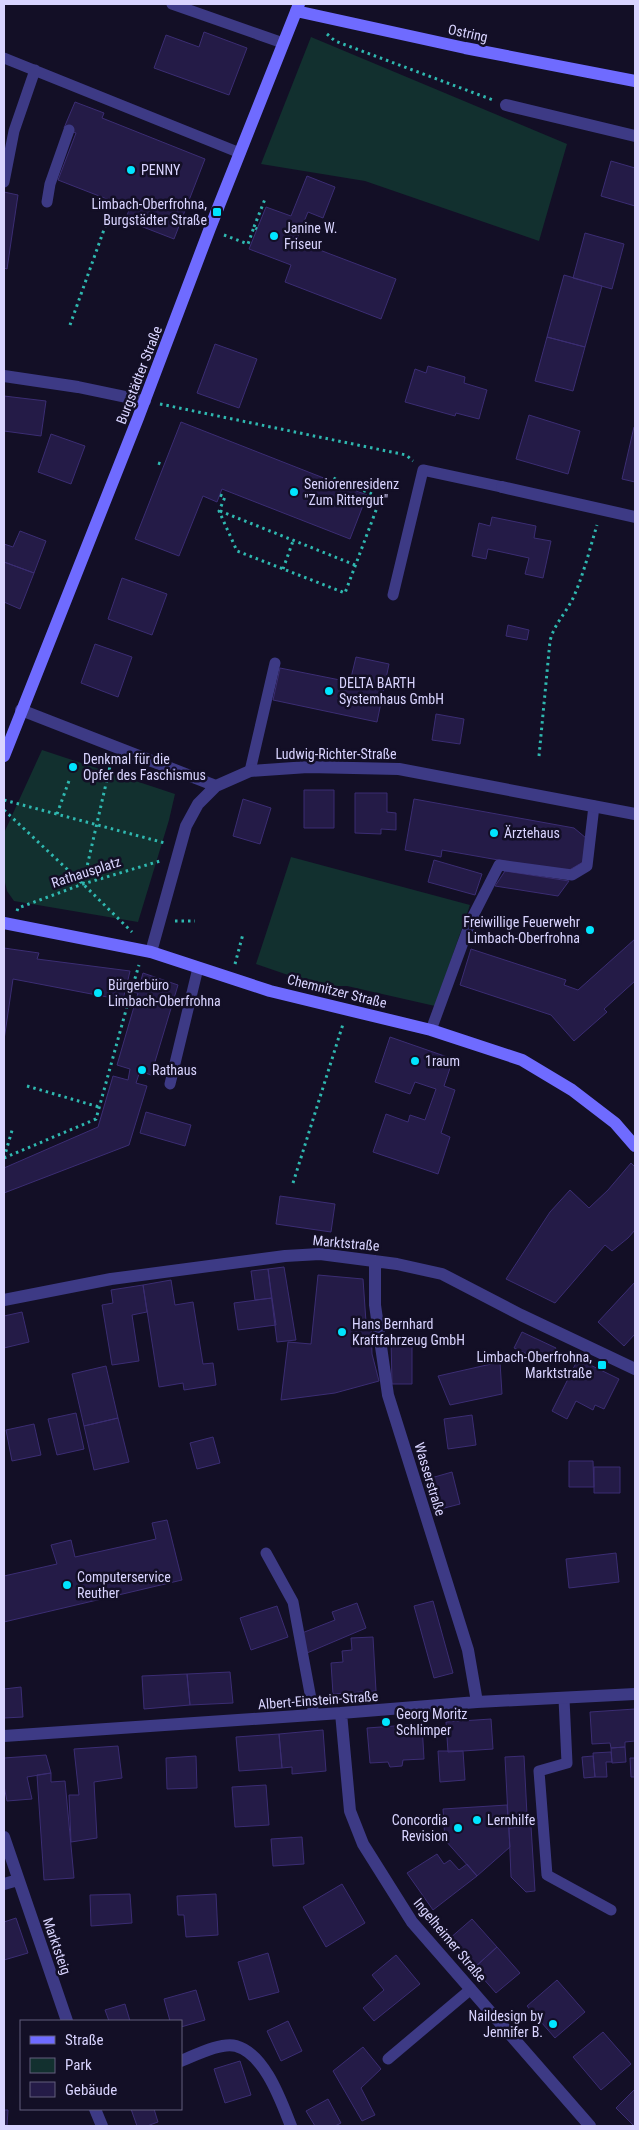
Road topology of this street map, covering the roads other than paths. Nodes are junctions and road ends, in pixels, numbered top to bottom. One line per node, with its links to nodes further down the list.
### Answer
1 (172, 4): 3 (lane)
2 (298, 8): 3 (main road, Burgstädter Straße); 6 (main road, Ostring)
3 (283, 44): 10 (main road, Burgstädter Straße)
4 (4, 58): 5 (lane)
5 (35, 70): 10 (lane); 11 (lane)
6 (635, 81)
7 (506, 105): 9 (street)
8 (69, 130): 12 (lane)
9 (635, 136)
10 (240, 153): 14 (main road, Burgstädter Straße)
11 (4, 182)
12 (48, 202)
13 (4, 376): 14 (street)
14 (145, 401): 19 (main road, Burgstädter Straße)
15 (502, 487): 16 (street); 17 (lane)
16 (635, 516)
17 (393, 595)
18 (275, 664): 21 (lane)
19 (21, 710): 20 (main road, Burgstädter Straße); 22 (street)
20 (4, 756)
21 (250, 771): 22 (street, Ludwig-Richter-Straße); 23 (street, Ludwig-Richter-Straße)
22 (216, 786): 26 (street, Ludwig-Richter-Straße)
23 (594, 806): 24 (street, Ludwig-Richter-Straße); 28 (lane)
24 (635, 814)
25 (9, 924): 26 (main road, Chemnitzer Straße)
26 (147, 951): 27 (main road, Chemnitzer Straße)
27 (198, 968): 28 (main road, Chemnitzer Straße); 29 (lane)
28 (431, 1030): 30 (main road, Chemnitzer Straße)
29 (170, 1084)
30 (635, 1146)
31 (375, 1261): 32 (street, Marktstraße); 33 (street, Marktstraße); 37 (street, Wasserstraße)
32 (4, 1300)
33 (635, 1369)
34 (266, 1553): 39 (lane)
35 (635, 1694): 36 (street, Albert-Einstein-Straße)
36 (564, 1699): 37 (street, Albert-Einstein-Straße); 44 (lane)
37 (477, 1702): 38 (street, Albert-Einstein-Straße)
38 (342, 1714): 39 (street, Albert-Einstein-Straße); 45 (street, Ingelheimer Straße)
39 (314, 1715): 40 (street, Albert-Einstein-Straße)
40 (4, 1736)
41 (4, 1837): 42 (street, Marktsteig)
42 (18, 1880): 43 (street); 46 (street, Marktsteig)
43 (4, 1884)
44 (611, 1910)
45 (471, 1989): 47 (lane); 52 (street, Ingelheimer Straße)
46 (67, 2020)
47 (388, 2060)
48 (182, 2061): 51 (street)
49 (96, 2110): 50 (street)
50 (102, 2126)
51 (291, 2126)
52 (590, 2126)

